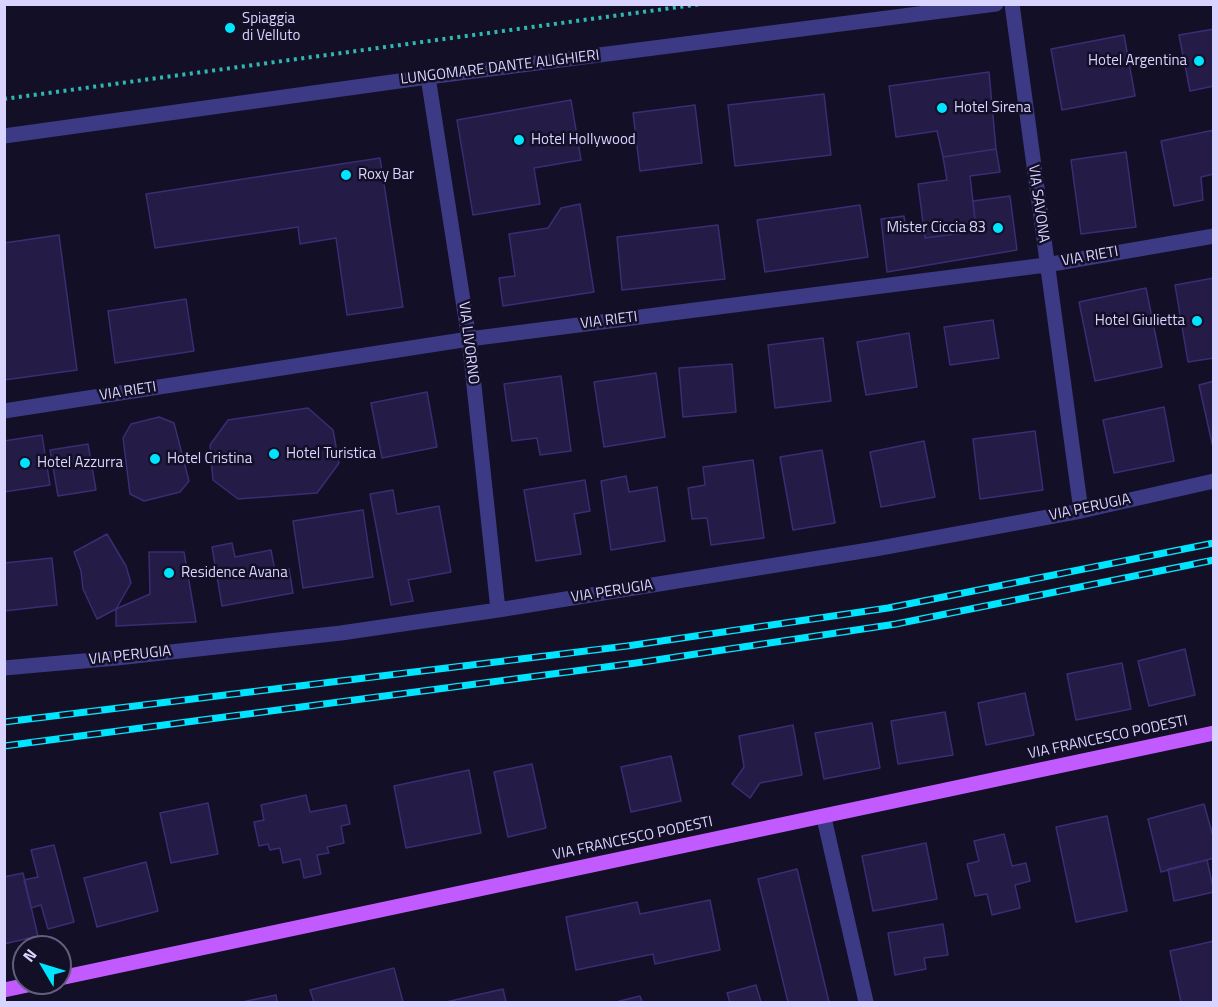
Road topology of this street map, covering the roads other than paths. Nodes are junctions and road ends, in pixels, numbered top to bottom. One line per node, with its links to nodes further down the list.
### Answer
1 (996, 4): 3 (street, LUNGOMARE DANTE ALIGHIERI)
2 (1012, 4): 6 (street, VIA SAVONA)
3 (428, 77): 4 (street, LUNGOMARE DANTE ALIGHIERI); 7 (street, VIA LIVORNO)
4 (4, 136)
5 (1214, 236): 6 (street, VIA RIETI)
6 (1046, 265): 7 (street, VIA RIETI); 10 (street, VIA SAVONA)
7 (469, 339): 8 (street, VIA RIETI); 11 (street, VIA LIVORNO)
8 (4, 411)
9 (1214, 481): 10 (street, VIA PERUGIA)
10 (1081, 511): 11 (street, VIA PERUGIA)
11 (498, 610): 12 (street, VIA PERUGIA)
12 (4, 668)
13 (1214, 734): 14 (main road, VIA FRANCESCO PODESTI)
14 (825, 818): 15 (main road, VIA FRANCESCO PODESTI); 16 (street)
15 (72, 975)
16 (866, 1002)

